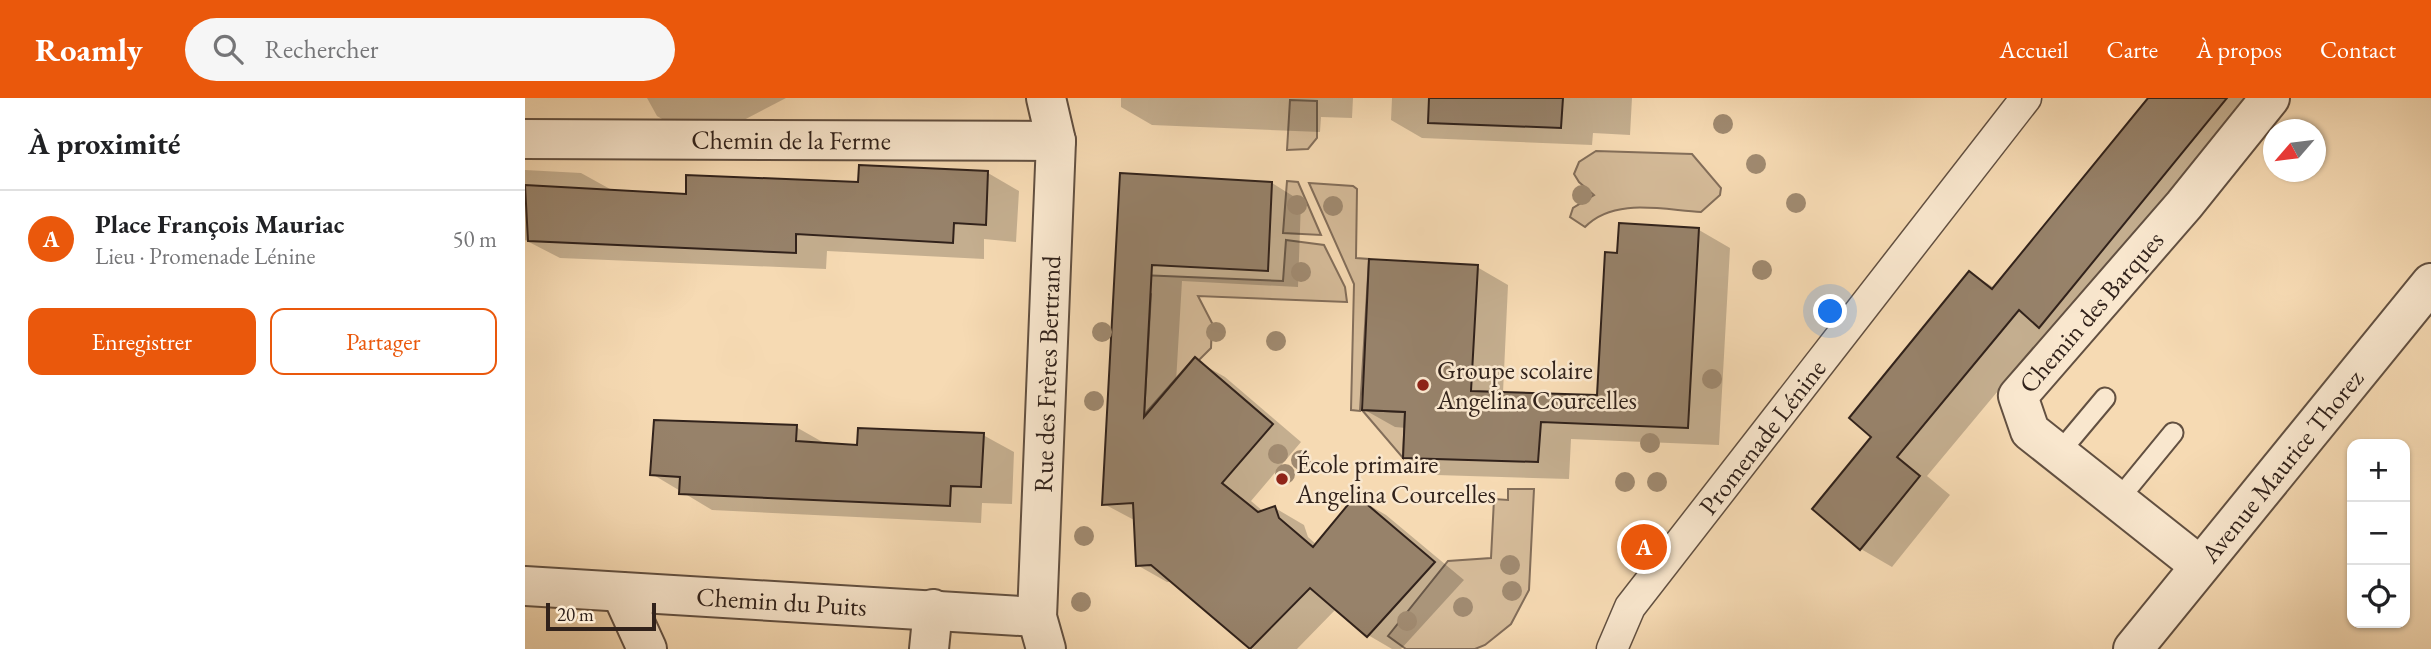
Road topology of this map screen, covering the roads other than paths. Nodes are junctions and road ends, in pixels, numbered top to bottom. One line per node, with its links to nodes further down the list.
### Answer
1 (1046, 98): 5 (street, Rue des Frères Bertrand)
2 (2026, 98): 18 (street, Promenade Lénine)
3 (2270, 98): 9 (street, Chemin des Barques)
4 (525, 139): 5 (street, Chemin de la Ferme)
5 (1056, 141): 15 (street, Rue des Frères Bertrand)
6 (2431, 282): 11 (street, Avenue Maurice Thorez)
7 (2105, 398): 9 (lane)
8 (2173, 433): 10 (lane)
9 (2058, 453): 10 (street, Chemin des Barques)
10 (2117, 500): 11 (street, Chemin des Barques)
11 (2199, 565): 19 (street, Avenue Maurice Thorez)
12 (525, 586): 13 (street, Chemin du Puits)
13 (621, 592): 14 (street, Chemin du Puits); 16 (street)
14 (933, 609): 15 (street, Chemin du Puits); 17 (street)
15 (1042, 633)
16 (647, 649)
17 (929, 649)
18 (1612, 649)
19 (2133, 649)

